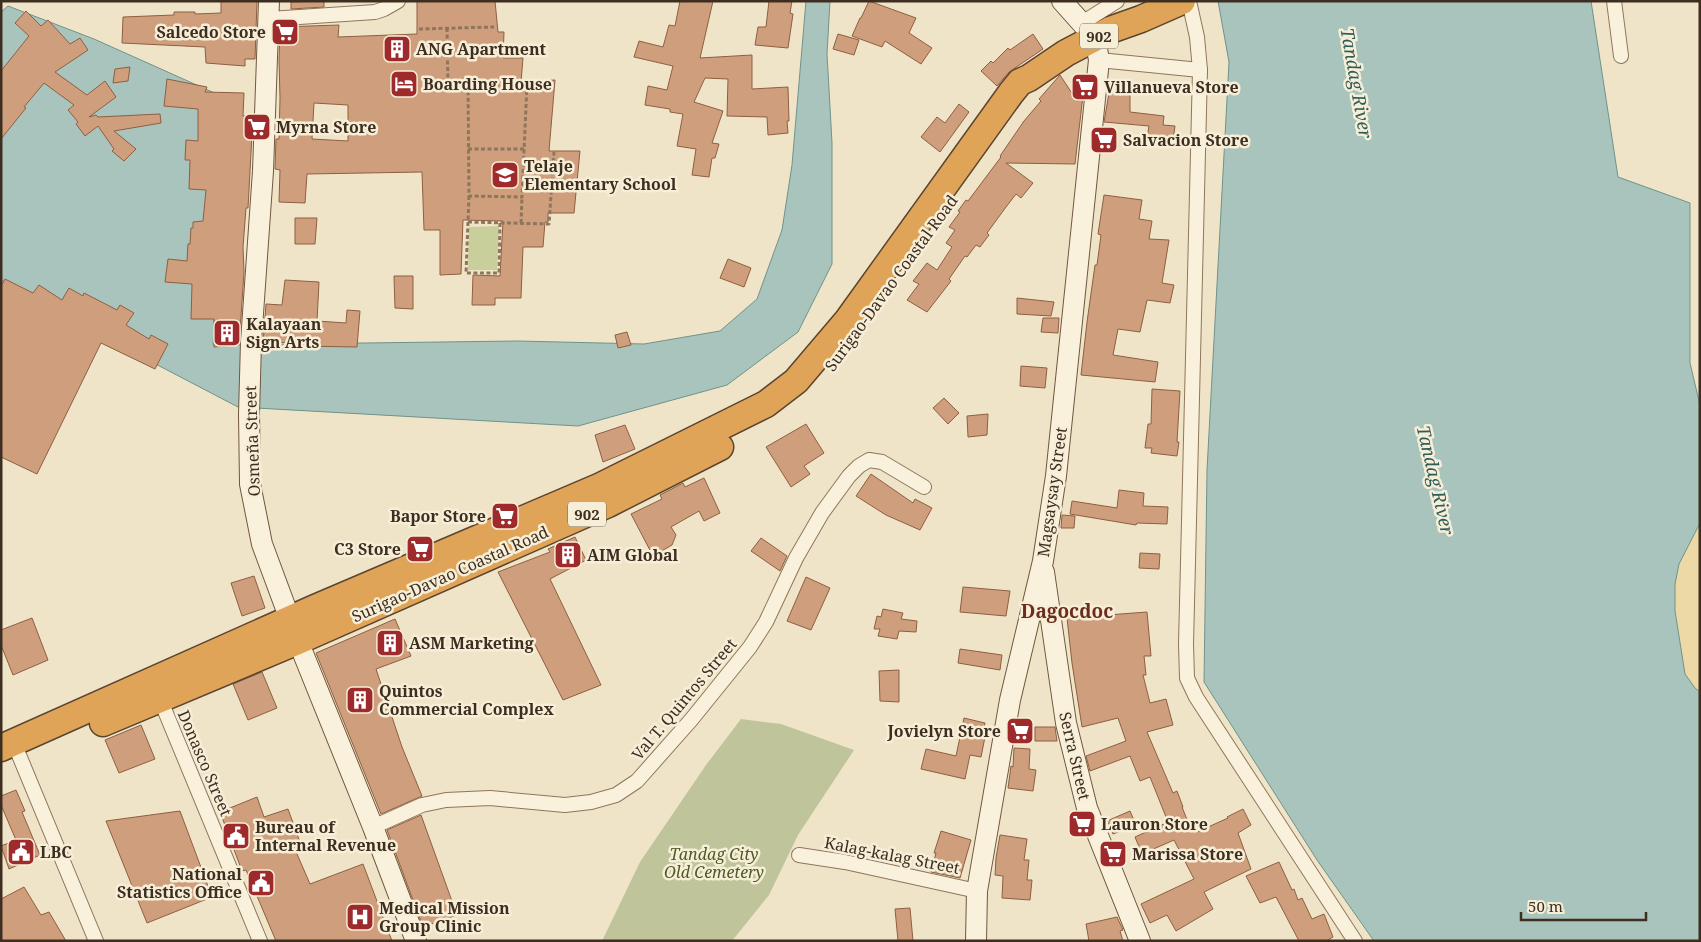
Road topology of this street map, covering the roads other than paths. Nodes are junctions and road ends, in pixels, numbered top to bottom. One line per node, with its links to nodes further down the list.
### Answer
1 (398, 1): 6 (street)
2 (1062, 1): 7 (main road)
3 (1117, 1): 7 (street)
4 (1614, 1): 8 (street)
5 (1182, 2): 7 (highway, Surigao-Davao Coastal Road / 902); 9 (street)
6 (269, 10): 12 (main road, Osmeña Street)
7 (1092, 41): 9 (street); 11 (main road, Magsaysay Street); 12 (highway, Surigao-Davao Coastal Road / 902)
8 (1621, 56)
9 (1200, 70): 23 (street)
10 (924, 487): 15 (street, Val T. Quintos Street)
11 (1043, 561): 17 (main road, Magsaysay Street); 22 (main road, Serra Street)
12 (294, 630): 13 (highway, Surigao-Davao Coastal Road / 902); 15 (main road, Osmeña Street)
13 (156, 690): 14 (highway, Surigao-Davao Coastal Road / 902); 19 (street, Donasco Street)
14 (10, 754): 18 (street)
15 (373, 827): 20 (main road, Osmeña Street)
16 (799, 855): 17 (street, Kalag-kalag Street)
17 (977, 891): 21 (main road, Magsaysay Street)
18 (96, 941)
19 (260, 941)
20 (416, 941)
21 (976, 941)
22 (1140, 941)
23 (1356, 941)

